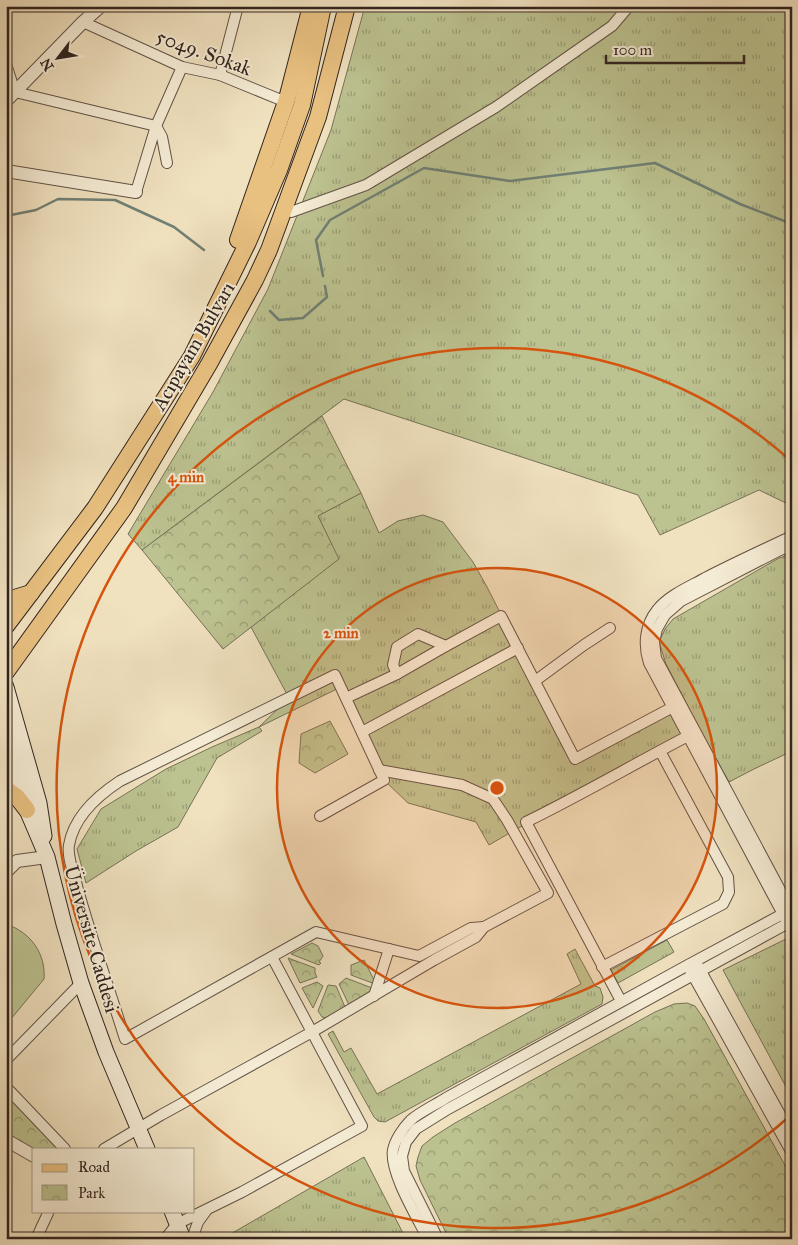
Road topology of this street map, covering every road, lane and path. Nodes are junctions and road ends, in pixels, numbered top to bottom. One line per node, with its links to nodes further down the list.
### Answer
1 (101, 6): 7 (street)
2 (238, 6): 10 (street)
3 (312, 6): 12 (main road)
4 (323, 6): 18 (main road, Acıpayam Bulvarı)
5 (347, 6): 27 (main road, Acıpayam Bulvarı)
6 (629, 6): 17 (street)
7 (83, 22): 9 (street, 5049. Sokak); 11 (street)
8 (6, 64): 11 (street)
9 (182, 67): 10 (street, 5049. Sokak); 13 (street)
10 (220, 75): 12 (street, 5049. Sokak)
11 (10, 97): 13 (street)
12 (286, 102): 18 (main road)
13 (156, 126): 14 (street); 16 (street)
14 (167, 163)
15 (6, 171): 16 (street)
16 (136, 192)
17 (291, 212)
18 (204, 331): 21 (main road, Acıpayam Bulvarı)
19 (792, 538): 32 (street)
20 (792, 547): 43 (street)
21 (31, 594): 22 (main road); 23 (main road, Acıpayam Bulvarı)
22 (6, 599)
23 (6, 626)
24 (610, 628): 29 (street)
25 (446, 646): 26 (street); 28 (street); 28 (street)
26 (518, 648): 29 (street); 33 (street)
27 (6, 672)
28 (397, 674): 31 (street)
29 (535, 681): 32 (street)
30 (6, 687): 41 (main road)
31 (346, 698): 33 (street); 46 (street)
32 (673, 707): 34 (street)
33 (362, 732): 37 (street)
34 (688, 736): 36 (street); 43 (street)
35 (6, 738): 39 (main road, Üniversite Caddesi)
36 (660, 750): 48 (street); 48 (street)
37 (379, 770): 40 (street); 44 (street)
38 (6, 789): 39 (main road)
39 (27, 810): 41 (main road, Üniversite Caddesi)
40 (320, 816)
41 (47, 857): 42 (street); 50 (main road, Üniversite Caddesi)
42 (6, 872)
43 (789, 915): 47 (street); 49 (street)
44 (484, 927): 45 (street); 51 (street)
45 (389, 949): 46 (street); 51 (street)
46 (272, 957): 53 (street)
47 (691, 963): 49 (street); 52 (street)
48 (602, 967): 52 (street)
49 (696, 973): 57 (street); 62 (street); 75 (street)
50 (80, 983): 54 (street); 56 (main road, Üniversite Caddesi)
51 (374, 996): 53 (street)
52 (621, 1001): 74 (street)
53 (312, 1032): 56 (street); 65 (street)
54 (6, 1060)
55 (6, 1087): 59 (street)
56 (139, 1128): 60 (street); 61 (main road, Üniversite Caddesi)
57 (792, 1136)
58 (6, 1140): 63 (street)
59 (64, 1148)
60 (106, 1148)
61 (147, 1148)
62 (792, 1153)
63 (32, 1155)
64 (195, 1208): 65 (street)
65 (208, 1208): 68 (street); 73 (street)
66 (49, 1212): 70 (street)
67 (193, 1212): 69 (street)
68 (195, 1212)
69 (175, 1217): 71 (street); 72 (main road)
70 (36, 1239)
71 (165, 1239)
72 (184, 1239)
73 (192, 1239)
74 (428, 1239)
75 (438, 1239)

